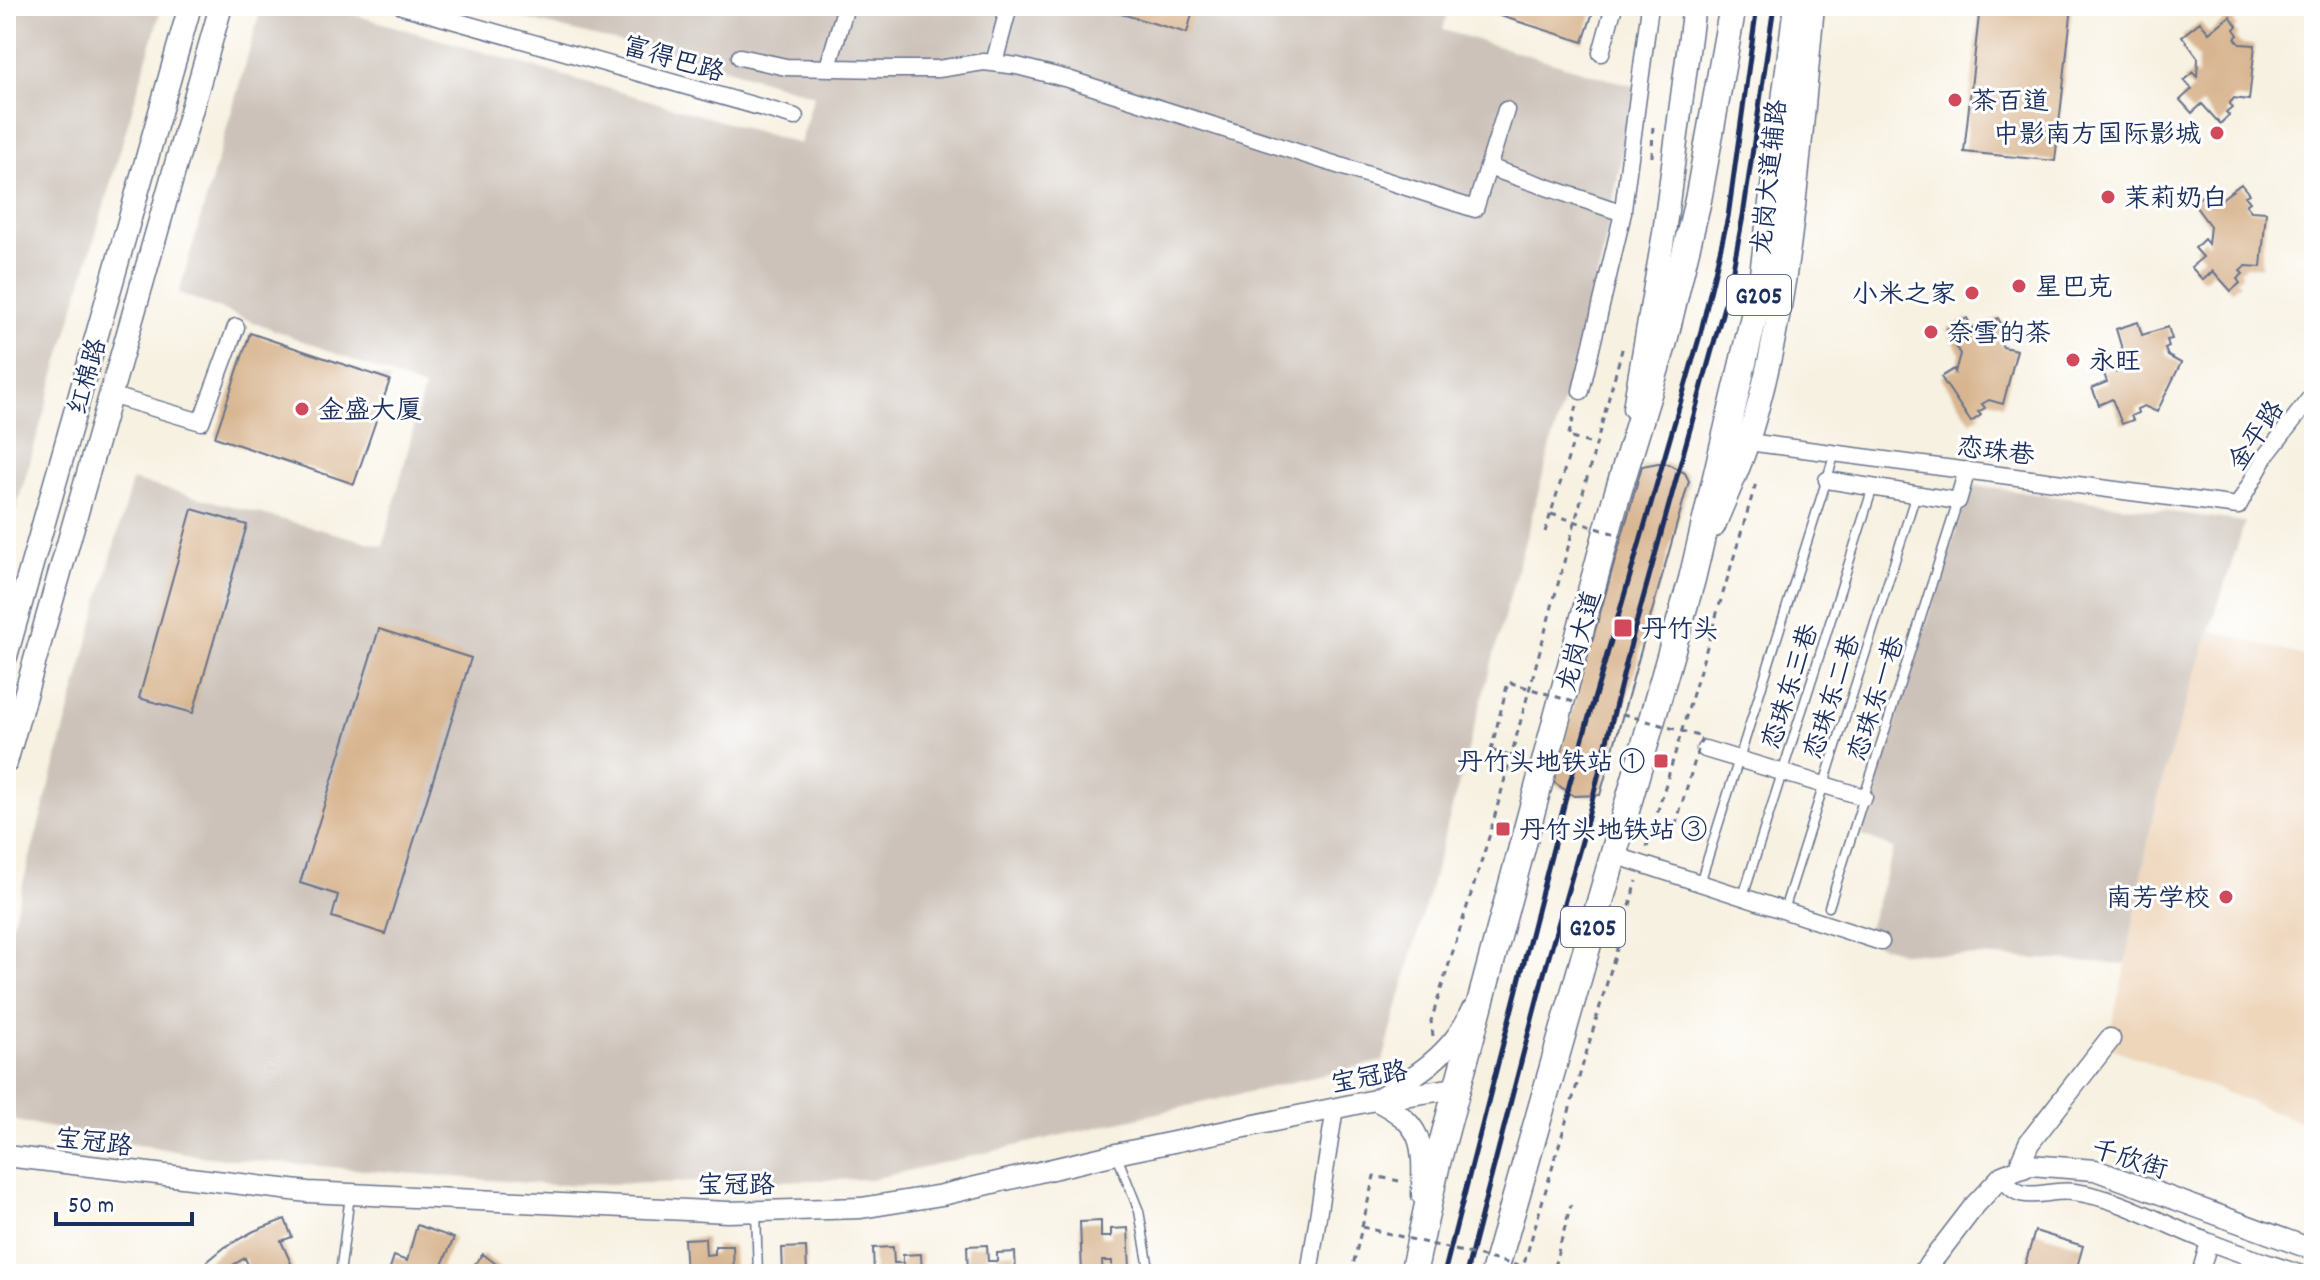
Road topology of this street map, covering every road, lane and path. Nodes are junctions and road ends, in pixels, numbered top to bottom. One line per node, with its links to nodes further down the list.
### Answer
1 (190, 6): 41 (main road, 红棉路)
2 (221, 6): 25 (main road, 红棉路)
3 (402, 6): 17 (street, 富得巴路)
4 (846, 6): 14 (street)
5 (1009, 6): 13 (street)
6 (1614, 6): 11 (street)
7 (1650, 6): 20 (street)
8 (1694, 6): 35 (main road)
9 (1733, 6): 35 (highway, 龙岗大道)
10 (1809, 7): 27 (main road, 龙岗大道辅路); 40 (highway, G205)
11 (1601, 53)
12 (740, 57): 14 (street)
13 (994, 63): 14 (street); 19 (street)
14 (828, 67)
15 (1506, 110): 19 (street)
16 (1654, 115): 18 (path)
17 (795, 117)
18 (1652, 162)
19 (1488, 167): 20 (street)
20 (1623, 213): 23 (street)
21 (236, 327): 25 (street)
22 (1623, 344): 28 (path)
23 (1581, 391): 26 (path)
24 (2314, 393): 36 (street, 金平路)
25 (110, 395): 48 (main road, 红棉路)
26 (1574, 439): 28 (path); 37 (path)
27 (1748, 442): 29 (street, 恋珠巷); 40 (main road, 龙岗大道辅路)
28 (1597, 445): 46 (path)
29 (1835, 453): 30 (street, 恋珠巷); 31 (lane)
30 (1967, 470): 34 (street); 36 (street, 恋珠巷)
31 (1827, 480): 32 (street); 47 (lane)
32 (1873, 487): 33 (street); 49 (lane, 恋珠东三巷)
33 (1916, 494): 34 (street); 50 (lane, 恋珠东二巷)
34 (1958, 501): 51 (lane, 恋珠东一巷)
35 (1615, 502): 59 (highway, 龙岗大道)
36 (2238, 506)
37 (1551, 514): 38 (path); 39 (path, bridge)
38 (1545, 532)
39 (1622, 536)
40 (1692, 579): 53 (highway, G205)
41 (13, 604): 42 (main road, 红棉路)
42 (6, 656)
43 (1574, 702): 46 (path, bridge)
44 (1623, 714): 52 (path, bridge)
45 (1705, 749): 47 (street)
46 (1511, 756): 61 (path)
47 (1739, 759): 49 (street); 54 (lane)
48 (6, 762)
49 (1782, 771): 50 (street); 55 (lane, 恋珠东三巷)
50 (1824, 784): 51 (street); 57 (lane, 恋珠东二巷)
51 (1864, 797): 56 (lane, 恋珠东一巷)
52 (1675, 827)
53 (1614, 855): 54 (street); 83 (highway, G205)
54 (1700, 883): 55 (street)
55 (1743, 896): 57 (street)
56 (1829, 907)
57 (1784, 910): 58 (street)
58 (1881, 942)
59 (1492, 959): 62 (highway, 龙岗大道); 63 (street)
60 (2110, 1039): 67 (street)
61 (1434, 1043)
62 (1457, 1088): 63 (street, 宝冠路); 74 (highway, 龙岗大道)
63 (1375, 1100): 64 (street, 宝冠路); 74 (street)
64 (1335, 1108): 65 (street, 宝冠路); 80 (street)
65 (1116, 1154): 72 (street, 宝冠路); 79 (lane)
66 (6, 1156): 70 (street, 宝冠路)
67 (2023, 1168): 68 (street, 千欣街); 76 (street, 千欣街)
68 (2002, 1176): 75 (street); 85 (street, 千欣街)
69 (1399, 1181): 73 (path)
70 (351, 1194): 72 (street, 宝冠路); 77 (lane)
71 (1571, 1205): 84 (path, bridge)
72 (756, 1211): 78 (lane)
73 (1362, 1227): 81 (path, bridge); 84 (path, bridge)
74 (1422, 1233): 82 (highway, 龙岗大道)
75 (2209, 1242): 86 (street); 87 (street)
76 (2314, 1250)
77 (340, 1274)
78 (758, 1274)
79 (1150, 1274)
80 (1309, 1274)
81 (1351, 1274)
82 (1413, 1274)
83 (1494, 1274)
84 (1552, 1274)
85 (1922, 1274)
86 (2200, 1274)
87 (2301, 1274)

